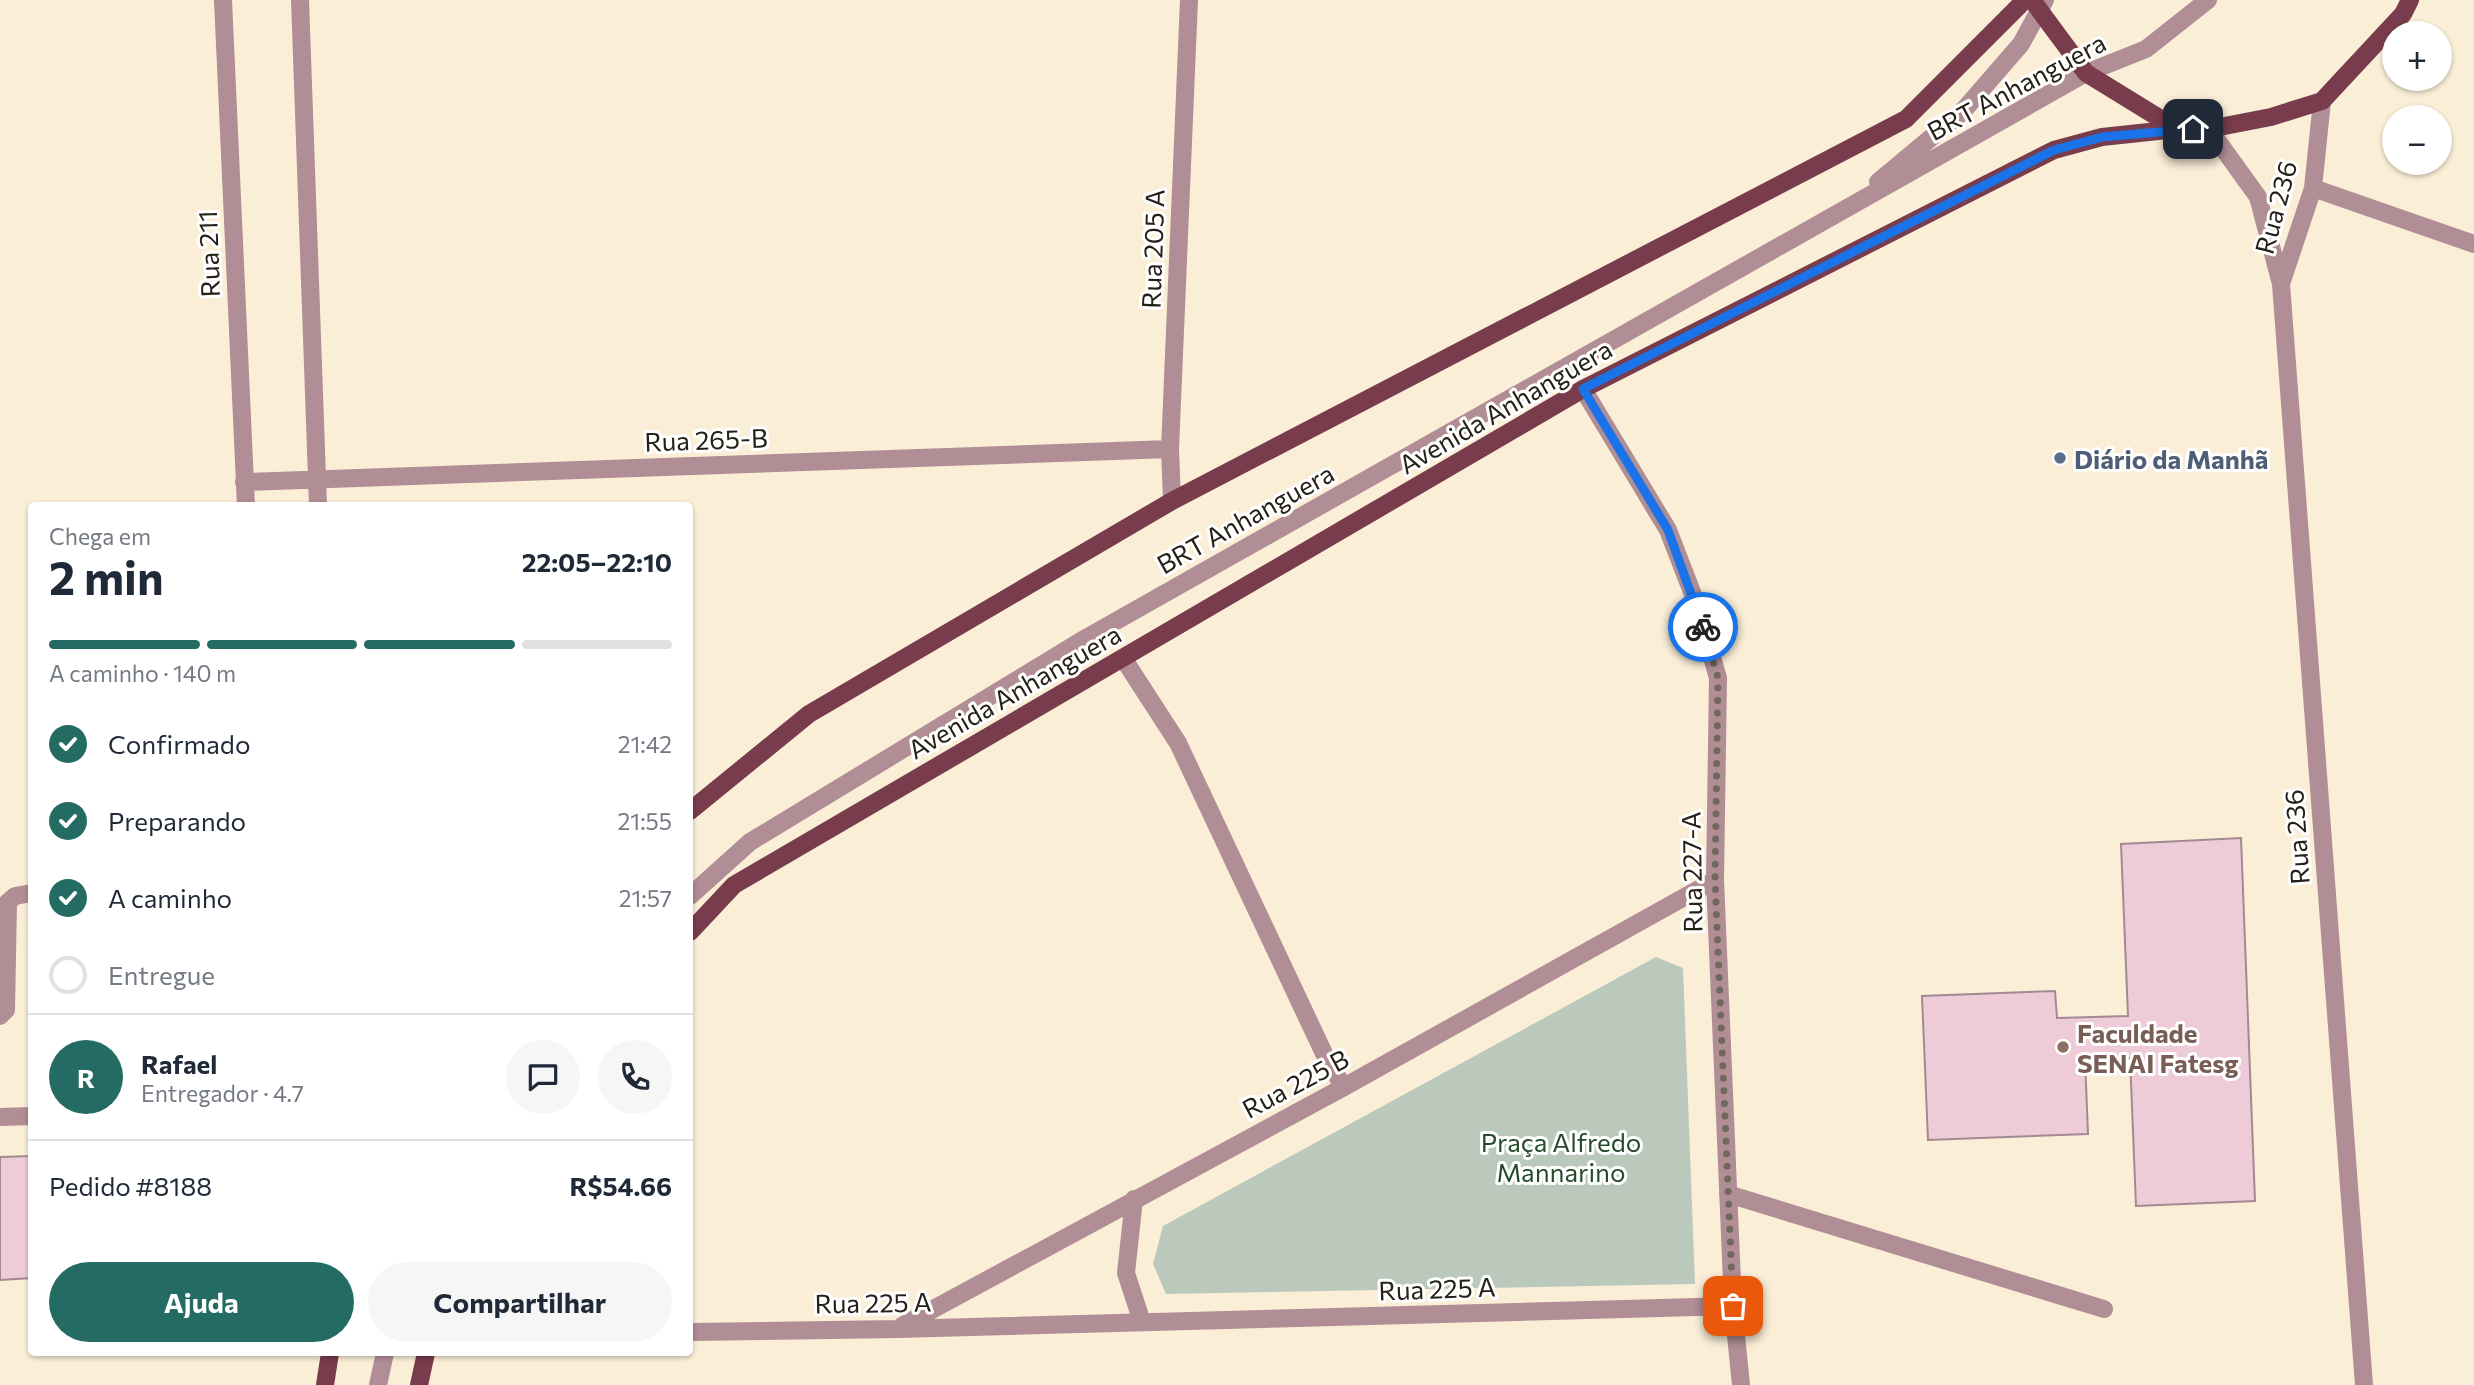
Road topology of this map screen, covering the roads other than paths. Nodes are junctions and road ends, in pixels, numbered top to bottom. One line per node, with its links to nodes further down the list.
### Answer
1 (223, 0): 18 (street, Rua 211)
2 (300, 0): 17 (street)
3 (1189, 0): 16 (street, Rua 205 A)
4 (2208, 0): 7 (street, BRT Anhanguera)
5 (2410, 0): 8 (main road, Avenida Anhanguera)
6 (2035, 2): 7 (main road); 12 (street, BRT Anhanguera); 19 (main road)
7 (2086, 73): 9 (main road); 12 (street, BRT Anhanguera)
8 (2322, 101): 10 (main road, Avenida Anhanguera); 11 (street, Rua 236)
9 (2177, 129): 10 (main road, Avenida Anhanguera); 15 (main road, Avenida Anhanguera)
10 (2209, 129): 14 (street, Rua 236)
11 (2313, 188): 13 (street); 14 (street, Rua 236)
12 (1843, 211): 25 (street, BRT Anhanguera)
13 (2474, 244)
14 (2281, 284): 46 (street, Rua 236)
15 (1583, 389): 22 (main road, Avenida Anhanguera); 24 (street, Rua 227-A)
16 (1170, 449): 17 (street, Rua 265-B); 19 (street, Rua 205 A)
17 (316, 479): 18 (street, Rua 265-B); 21 (street)
18 (244, 482): 20 (street, Rua 211)
19 (1172, 501): 23 (main road)
20 (246, 502)
21 (318, 502)
22 (1123, 658): 27 (main road, Avenida Anhanguera); 29 (street)
23 (693, 809)
24 (1715, 880): 29 (street, Rua 225 B); 32 (street, Rua 227-A)
25 (693, 892)
26 (28, 893): 28 (street)
27 (693, 929)
28 (0, 1016)
29 (1344, 1087): 33 (street, Rua 225 B)
30 (28, 1116): 31 (street)
31 (0, 1117)
32 (1728, 1194): 34 (street, Rua 227-A); 35 (street)
33 (1134, 1199): 36 (street); 37 (street, Rua 225 B)
34 (1733, 1306): 36 (street, Rua 225 A); 45 (street, Rua 227-A)
35 (2104, 1309)
36 (1142, 1322): 37 (street, Rua 225 A)
37 (898, 1329): 38 (street, Rua 225 A)
38 (693, 1332)
39 (330, 1356): 42 (main road)
40 (384, 1356): 43 (street)
41 (425, 1356): 44 (main road)
42 (325, 1385)
43 (378, 1385)
44 (419, 1385)
45 (1741, 1385)
46 (2364, 1385)

